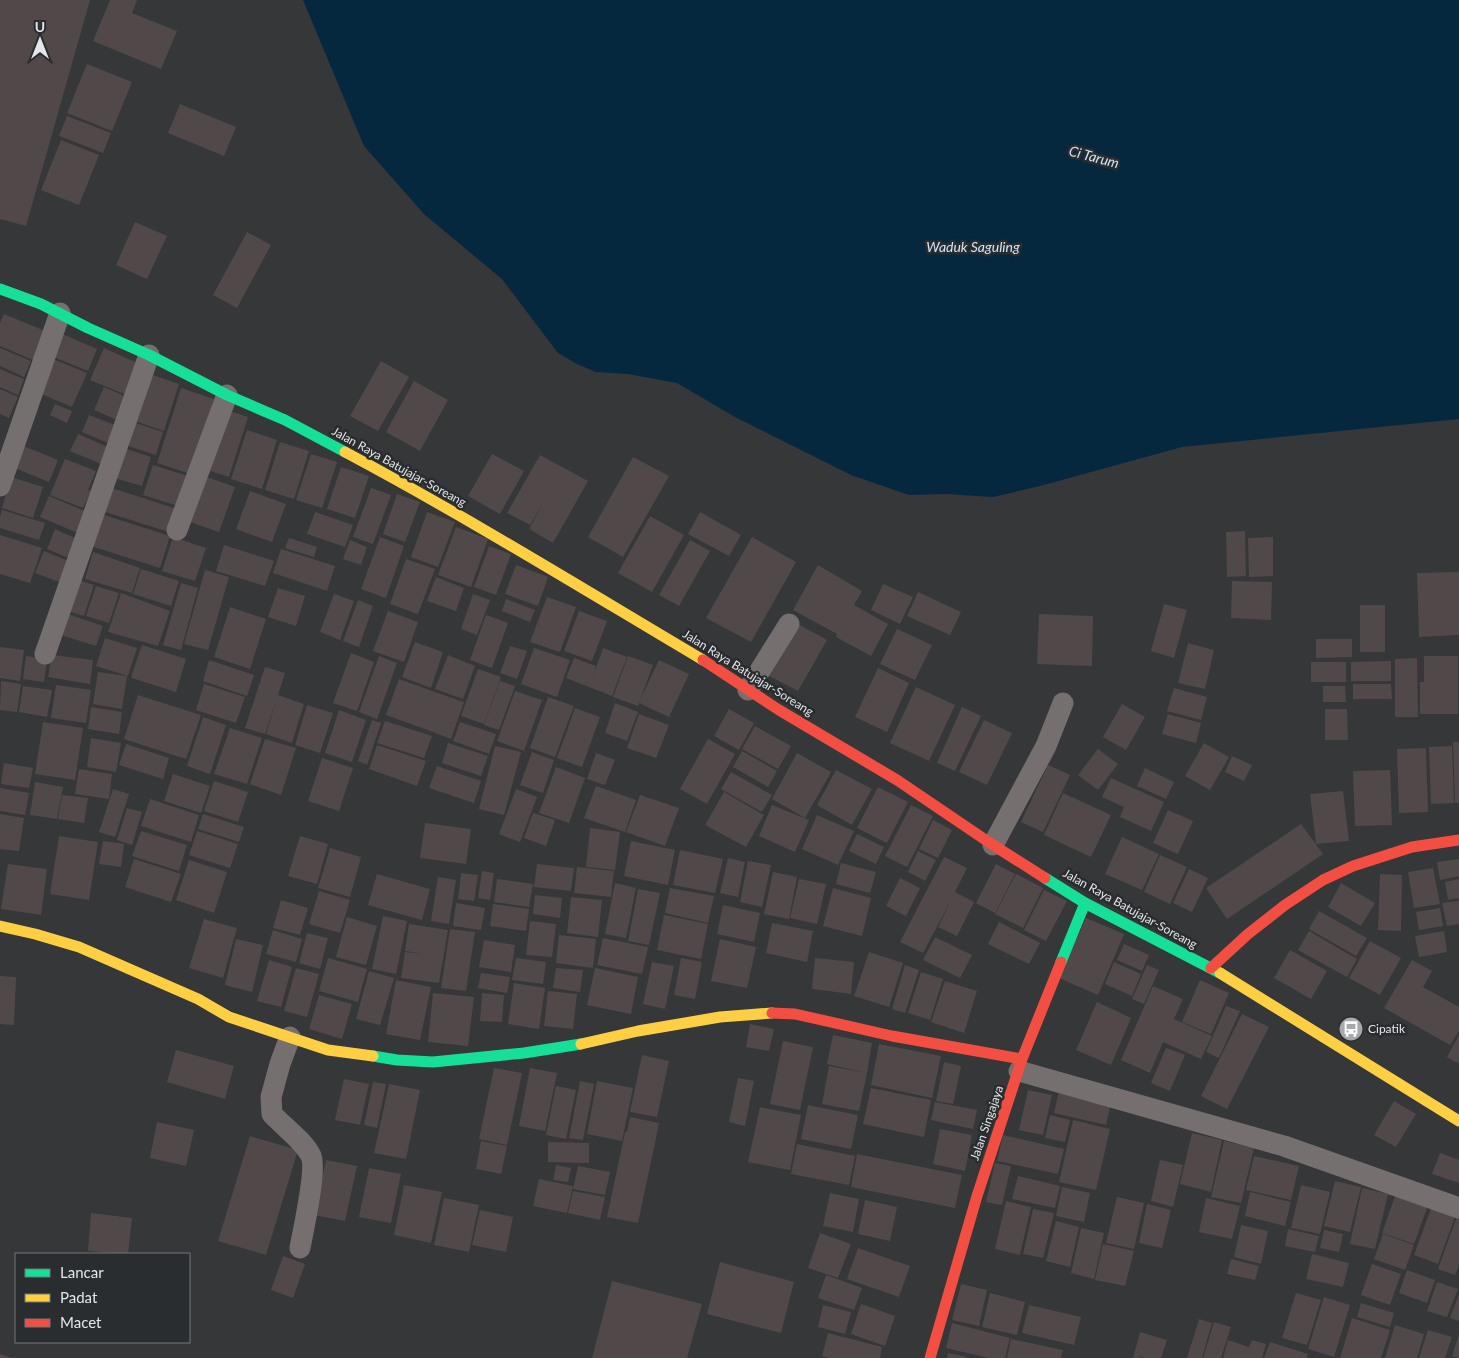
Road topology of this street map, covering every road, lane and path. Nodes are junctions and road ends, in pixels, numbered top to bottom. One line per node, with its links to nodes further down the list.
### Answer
1 (0, 289): 2 (main road, Jalan Raya Batujajar-Soreang)
2 (60, 313): 3 (main road, Jalan Raya Batujajar-Soreang); 5 (street)
3 (149, 355): 4 (main road, Jalan Raya Batujajar-Soreang); 8 (street)
4 (227, 395): 6 (street); 9 (main road, Jalan Raya Batujajar-Soreang)
5 (0, 486)
6 (177, 530)
7 (789, 624): 9 (street)
8 (44, 654)
9 (748, 690): 12 (main road, Jalan Raya Batujajar-Soreang)
10 (1063, 703): 12 (street)
11 (1459, 840): 15 (main road)
12 (992, 845): 13 (main road, Jalan Raya Batujajar-Soreang)
13 (1085, 903): 15 (main road, Jalan Raya Batujajar-Soreang); 17 (main road, Jalan Singajaya)
14 (0, 926): 16 (main road)
15 (1211, 968): 18 (main road, Jalan Raya Batujajar-Soreang)
16 (286, 1049): 17 (main road); 20 (street)
17 (1020, 1065): 19 (street); 21 (main road, Jalan Singajaya)
18 (1459, 1121)
19 (1459, 1208)
20 (300, 1248)
21 (930, 1358)

